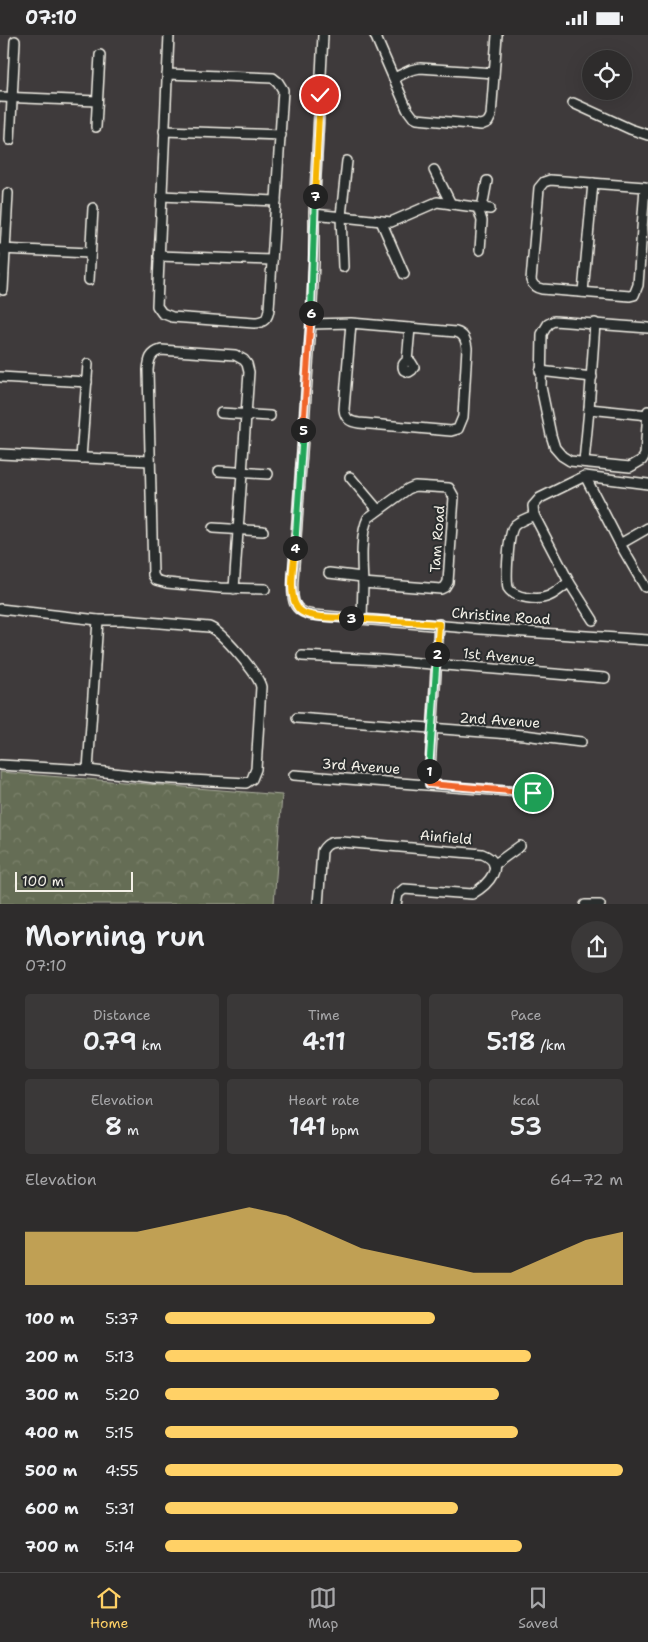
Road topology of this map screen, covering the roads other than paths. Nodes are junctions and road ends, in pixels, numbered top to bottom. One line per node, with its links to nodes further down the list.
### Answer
1 (169, 35): 8 (street)
2 (323, 35): 30 (street)
3 (375, 35): 9 (street)
4 (497, 35): 7 (street)
5 (15, 41): 11 (street)
6 (100, 55): 12 (street)
7 (494, 73): 9 (street); 9 (street)
8 (167, 74): 15 (street); 16 (street)
9 (394, 78)
10 (0, 97): 11 (street)
11 (12, 97): 12 (street); 18 (street)
12 (97, 101): 14 (street)
13 (574, 103): 17 (street)
14 (96, 127)
15 (164, 131): 16 (street); 25 (street)
16 (281, 135): 26 (street)
17 (648, 135)
18 (10, 140)
19 (347, 161): 31 (street)
20 (434, 170): 27 (street)
21 (487, 181): 29 (street)
22 (593, 183): 23 (street); 43 (street); 43 (street)
23 (646, 187): 38 (street)
24 (8, 193): 33 (street)
25 (161, 196): 26 (street); 36 (street)
26 (276, 201): 37 (street)
27 (451, 204): 29 (street); 32 (street)
28 (93, 208): 35 (street)
29 (484, 208): 34 (street)
30 (314, 214): 31 (street); 44 (street)
31 (341, 216): 32 (street); 39 (street)
32 (381, 221): 40 (street)
33 (2, 249): 35 (street); 42 (street)
34 (480, 249)
35 (90, 253): 41 (street)
36 (159, 256): 37 (street); 37 (street)
37 (272, 260)
38 (644, 264): 43 (street)
39 (343, 267)
40 (404, 274)
41 (89, 280)
42 (3, 290)
43 (583, 292)
44 (311, 323): 45 (street); 85 (street, Christine Road)
45 (352, 323): 47 (street); 47 (street)
46 (596, 323): 48 (street); 51 (street); 53 (street)
47 (410, 328): 49 (street)
48 (648, 328)
49 (407, 361)
50 (88, 364): 54 (street)
51 (540, 371): 53 (street); 64 (street)
52 (0, 377): 54 (street)
53 (592, 377): 55 (street)
54 (87, 382): 62 (street)
55 (590, 409): 59 (street); 64 (street)
56 (648, 411): 59 (street)
57 (221, 413): 58 (street)
58 (247, 414): 60 (street); 63 (street); 66 (street)
59 (648, 415): 64 (street)
60 (270, 416)
61 (0, 454): 62 (street)
62 (81, 458): 63 (street)
63 (150, 461): 82 (street)
64 (584, 462)
65 (219, 471): 66 (street)
66 (243, 472): 67 (street); 75 (street)
67 (268, 474)
68 (350, 477): 71 (street)
69 (585, 477): 70 (street); 72 (street); 77 (street)
70 (648, 484)
71 (378, 510): 79 (street, Tam Road); 79 (street, Tam Road)
72 (534, 511): 80 (street); 80 (street)
73 (213, 528): 75 (street)
74 (648, 528): 77 (street)
75 (239, 530): 76 (street); 82 (street)
76 (263, 531)
77 (620, 544): 81 (street)
78 (329, 573): 79 (street, Tam Road)
79 (362, 580): 85 (street, Tam Road)
80 (569, 582): 87 (street)
81 (646, 587)
82 (234, 589): 83 (street)
83 (265, 589)
84 (0, 609): 86 (street)
85 (362, 619): 88 (street, Christine Road)
86 (98, 620): 97 (street); 97 (street)
87 (593, 620)
88 (439, 624): 89 (street, Christine Road); 91 (street)
89 (648, 640)
90 (302, 656): 91 (street, 1st Avenue)
91 (437, 665): 92 (street, 1st Avenue); 94 (street)
92 (605, 678)
93 (297, 718): 94 (street, 2nd Avenue)
94 (432, 729): 95 (street, 2nd Avenue); 99 (street)
95 (581, 742)
96 (0, 765): 97 (street)
97 (88, 770)
98 (294, 775): 99 (street, 3rd Avenue)
99 (429, 784): 100 (street, 3rd Avenue)
100 (547, 794)
101 (520, 846): 102 (street)
102 (494, 865): 103 (street, Ainfield); 104 (street)
103 (318, 904)
104 (396, 904)

